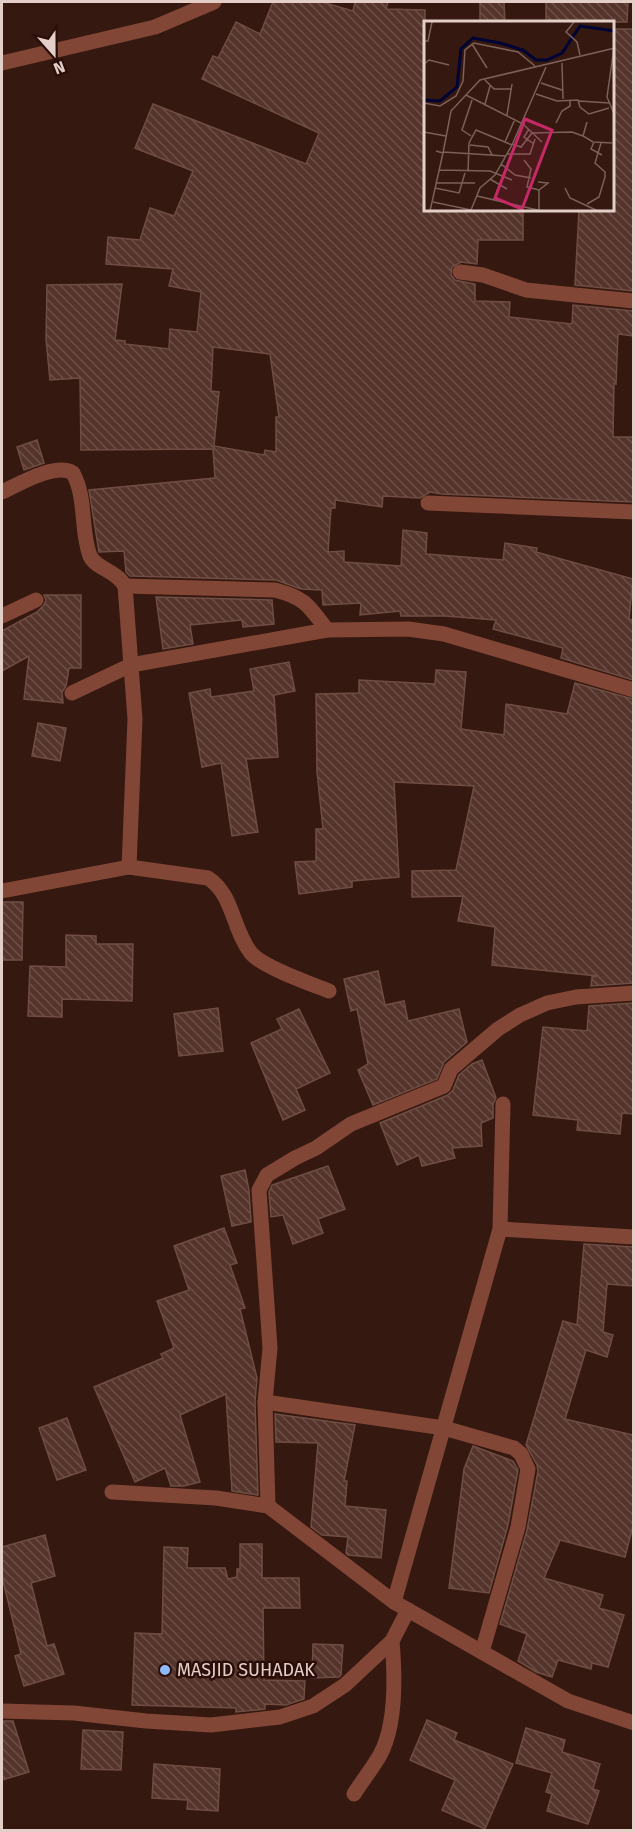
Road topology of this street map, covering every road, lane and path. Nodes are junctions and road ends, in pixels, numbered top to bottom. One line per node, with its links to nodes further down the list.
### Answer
1 (214, 2): 2 (street)
2 (2, 63)
3 (460, 272): 4 (street)
4 (633, 301)
5 (2, 492): 8 (street)
6 (428, 503): 7 (street)
7 (633, 512)
8 (125, 586): 11 (street); 12 (street)
9 (36, 600): 10 (street)
10 (2, 616)
11 (327, 630): 12 (street); 13 (street)
12 (131, 665): 14 (street); 15 (street)
13 (633, 690)
14 (72, 693)
15 (129, 867): 16 (street); 17 (street)
16 (2, 891)
17 (329, 992)
18 (633, 993): 22 (street)
19 (503, 1104): 20 (street)
20 (500, 1229): 21 (street); 23 (street)
21 (633, 1237)
22 (265, 1402): 23 (street); 25 (street)
23 (444, 1428): 26 (street); 29 (street)
24 (112, 1492): 25 (street)
25 (268, 1506): 26 (street)
26 (394, 1602): 27 (street)
27 (408, 1610): 28 (street); 29 (street)
28 (392, 1641): 30 (street); 32 (street)
29 (482, 1652): 31 (street)
30 (2, 1711)
31 (633, 1723)
32 (354, 1794)

